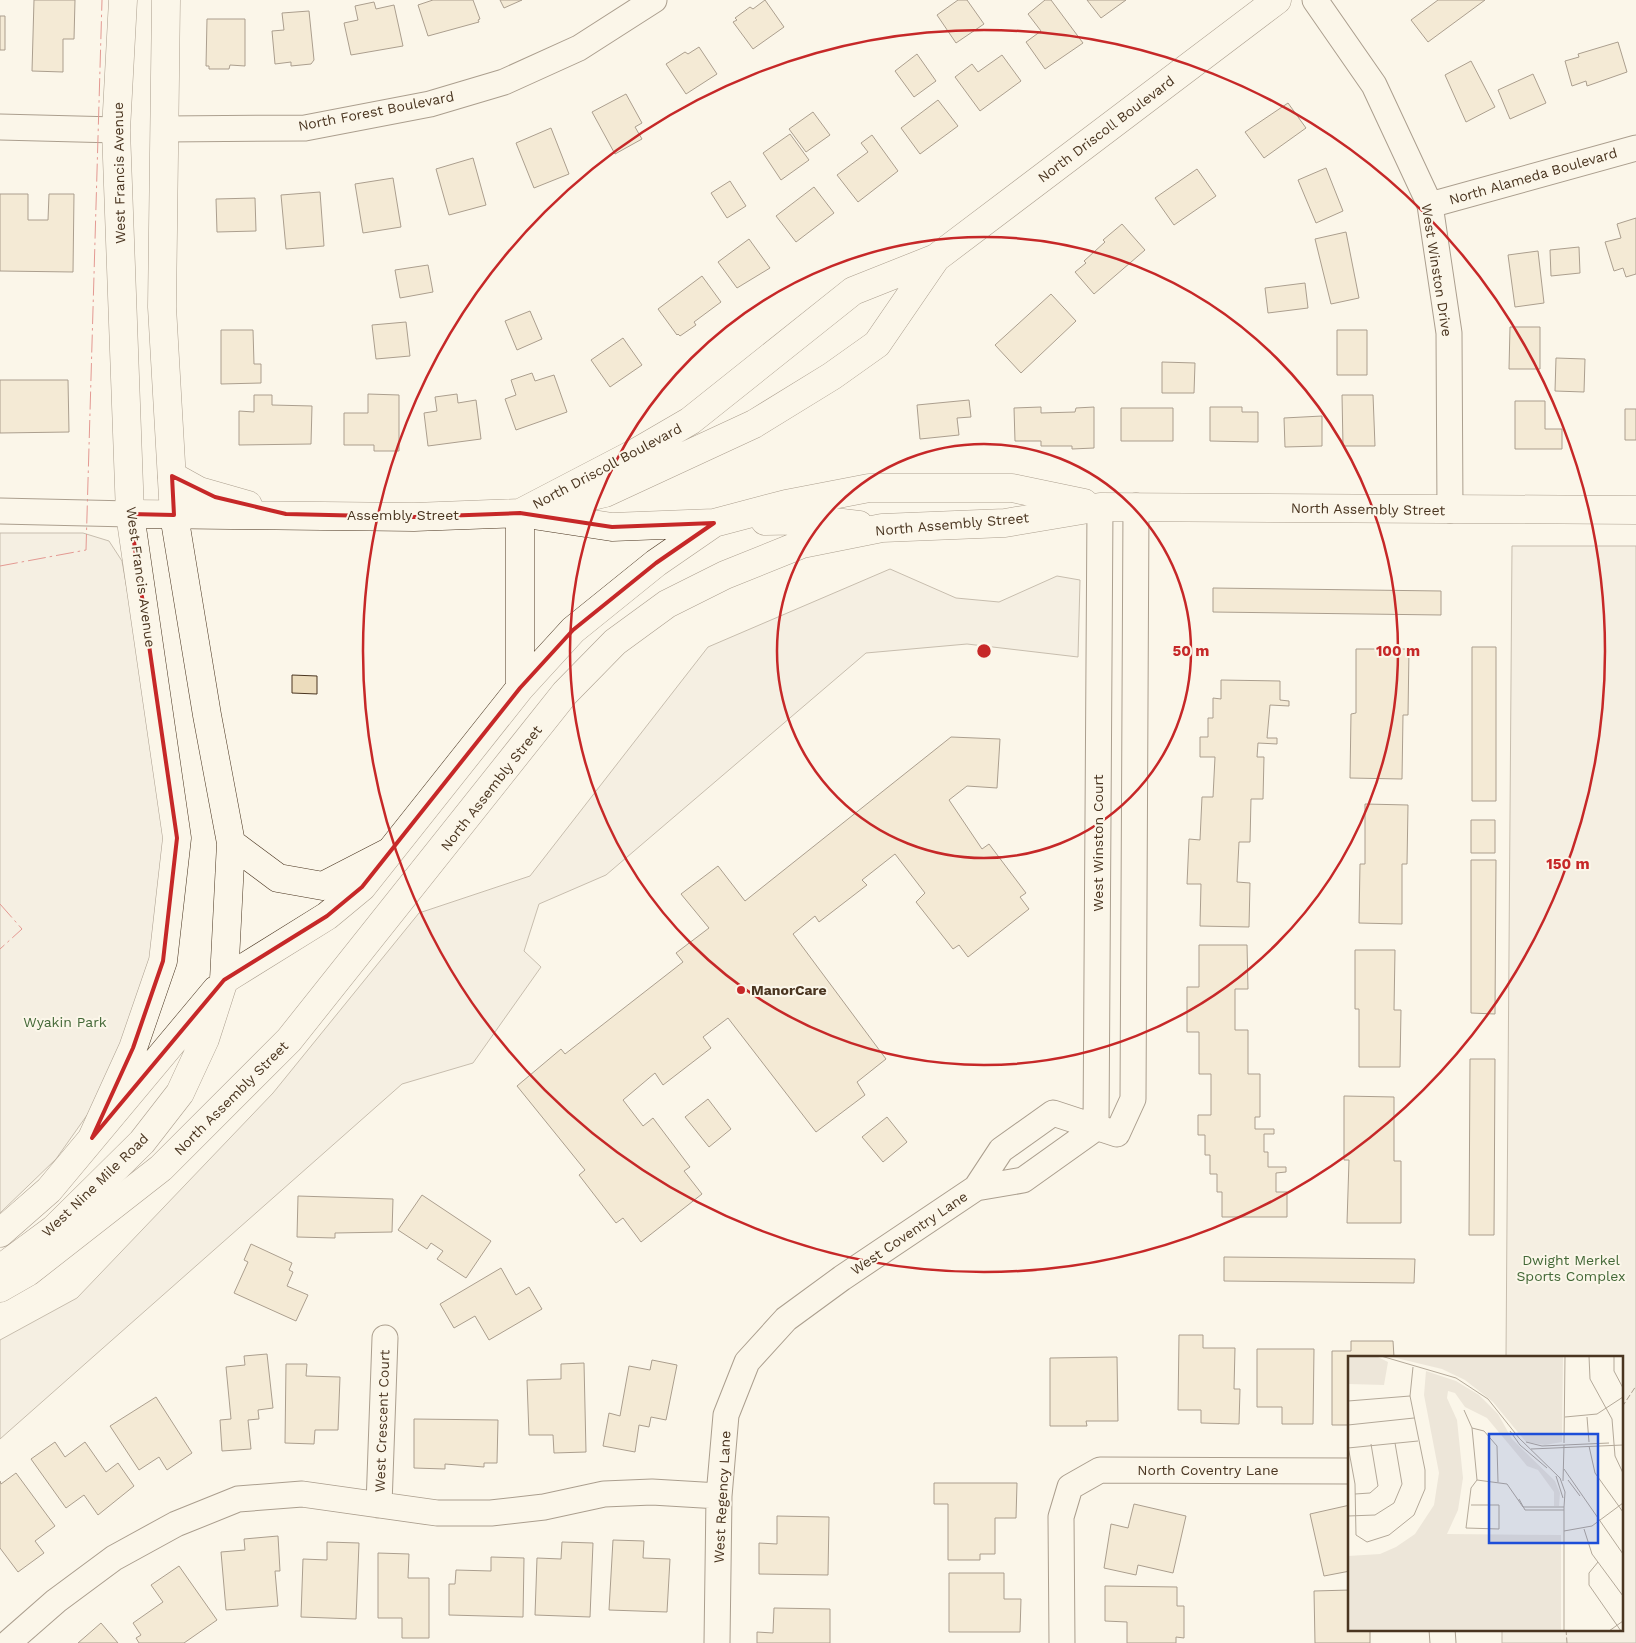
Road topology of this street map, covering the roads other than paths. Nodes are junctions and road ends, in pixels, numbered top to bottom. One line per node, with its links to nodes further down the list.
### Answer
1 (123, 0): 8 (main road, West Francis Avenue)
2 (166, 0): 7 (main road)
3 (654, 0): 7 (street, North Forest Boulevard)
4 (1277, 0): 11 (main road, North Driscoll Boulevard)
5 (1315, 0): 10 (street, West Winston Drive)
6 (0, 127): 8 (street)
7 (165, 129): 12 (main road)
8 (116, 130): 19 (main road, West Francis Avenue)
9 (1636, 148): 10 (street, North Alameda Boulevard)
10 (1430, 205): 15 (street, West Winston Drive)
11 (936, 258): 18 (main road, North Driscoll Boulevard); 18 (main road, North Driscoll Boulevard)
12 (172, 476): 20 (main road, Assembly Street); 21 (main road)
13 (1136, 506): 14 (main road, North Assembly Street); 15 (main road, North Assembly Street); 26 (street)
14 (1100, 507): 22 (main road, North Assembly Street); 23 (main road, North Assembly Street); 25 (street, West Winston Court)
15 (1450, 510): 16 (main road, North Assembly Street)
16 (1636, 510)
17 (0, 511): 19 (street)
18 (520, 513): 20 (main road, Assembly Street); 22 (main road); 24 (main road)
19 (130, 514): 21 (main road); 33 (main road, West Francis Avenue)
20 (286, 514): 21 (main road, Assembly Street)
21 (174, 515): 27 (main road)
22 (714, 523): 23 (main road); 24 (main road, North Assembly Street)
23 (882, 528): 38 (main road, North Assembly Street)
24 (520, 688): 28 (main road, North Assembly Street)
25 (1099, 720): 26 (street); 29 (street, West Winston Court)
26 (1134, 727): 30 (street)
27 (231, 844): 28 (main road); 31 (main road)
28 (389, 852): 31 (main road, North Assembly Street)
29 (1097, 966): 30 (street); 32 (street, West Winston Court)
30 (1134, 967): 32 (street)
31 (224, 980): 33 (main road, North Assembly Street); 36 (main road, West Nine Mile Road)
32 (1107, 1131): 34 (street, West Coventry Lane); 34 (street, West Coventry Lane)
33 (92, 1138): 35 (main road, West Nine Mile Road)
34 (976, 1188): 37 (street, West Coventry Lane)
35 (0, 1233)
36 (0, 1269)
37 (842, 1278): 41 (street, West Regency Lane)
38 (0, 1288)
39 (384, 1338): 42 (street, West Crescent Court)
40 (1348, 1470): 46 (street, North Coventry Lane)
41 (719, 1496): 42 (street); 45 (street, West Regency Lane)
42 (379, 1505): 44 (street)
43 (1442, 1630): 47 (street)
44 (8, 1643)
45 (717, 1643)
46 (1062, 1643)
47 (1443, 1643)

